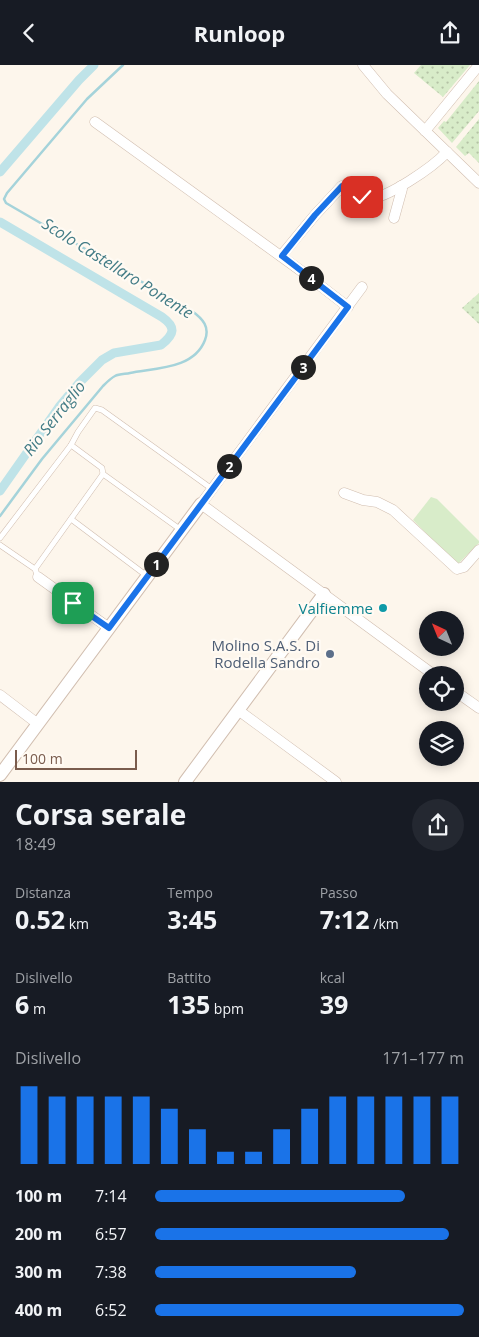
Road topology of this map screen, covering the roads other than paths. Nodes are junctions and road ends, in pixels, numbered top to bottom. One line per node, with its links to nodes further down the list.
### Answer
1 (364, 65): 4 (street)
2 (479, 65): 4 (street)
3 (95, 122): 9 (street)
4 (425, 131): 5 (street)
5 (447, 152): 6 (street); 7 (street)
6 (479, 183)
7 (400, 186): 8 (street); 9 (street)
8 (394, 217)
9 (282, 256): 11 (street)
10 (362, 287): 11 (street)
11 (348, 307): 14 (street)
12 (71, 445): 13 (lane); 14 (lane); 19 (lane)
13 (103, 474): 17 (lane); 18 (lane)
14 (212, 489): 16 (street)
15 (344, 493): 21 (street)
16 (201, 504): 18 (street); 24 (street)
17 (71, 519): 22 (lane); 23 (lane)
18 (181, 530): 23 (street)
19 (0, 538)
20 (0, 545): 22 (lane)
21 (479, 550)
22 (36, 573): 25 (street)
23 (147, 576): 25 (street)
24 (324, 594): 26 (street); 30 (street)
25 (109, 628): 31 (street)
26 (422, 666)
27 (464, 694): 29 (street)
28 (0, 695): 31 (street)
29 (479, 708)
30 (238, 710): 33 (street); 34 (street)
31 (38, 724): 32 (street)
32 (0, 775)
33 (185, 782)
34 (336, 782)

